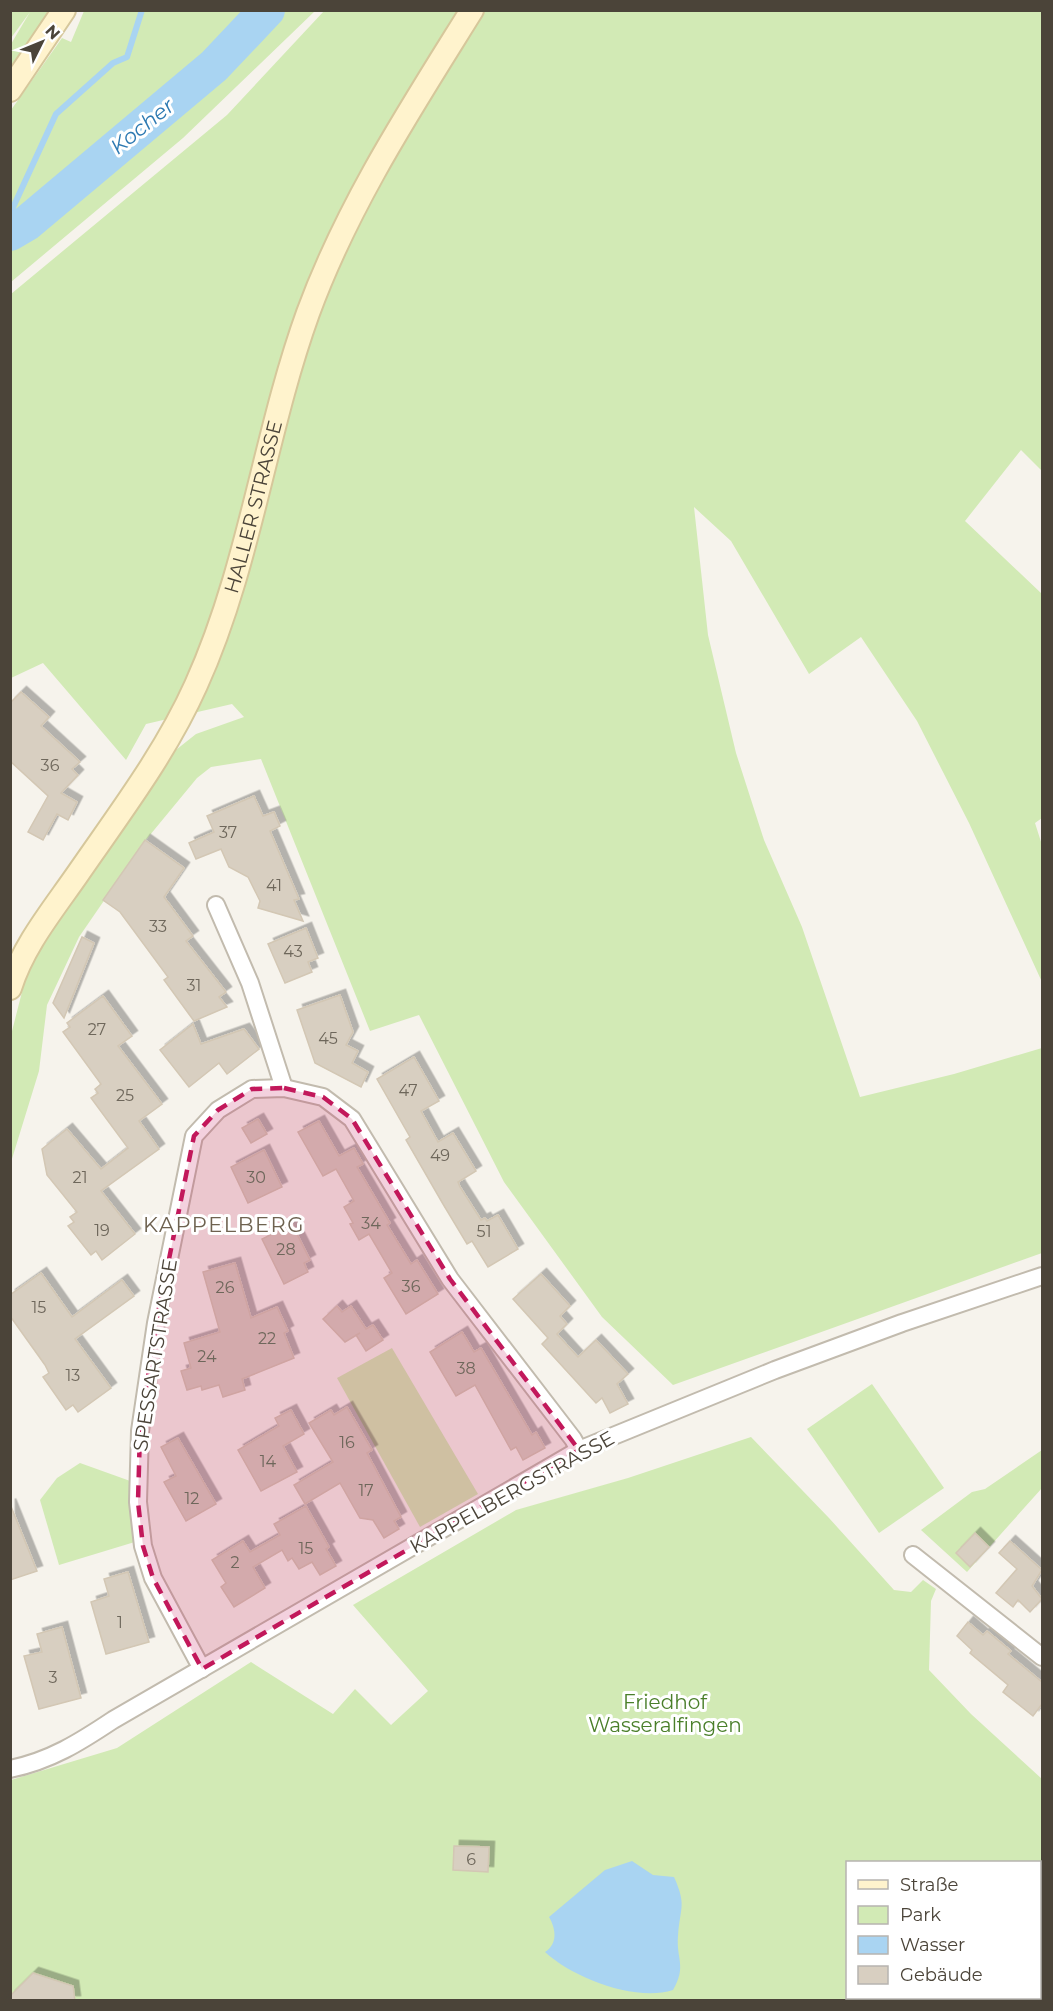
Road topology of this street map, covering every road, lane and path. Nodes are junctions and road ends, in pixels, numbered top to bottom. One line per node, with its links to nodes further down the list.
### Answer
1 (64, 10): 3 (main road)
2 (472, 10): 5 (main road, HALLER STRASSE)
3 (10, 90)
4 (216, 905): 6 (street)
5 (10, 988)
6 (284, 1088): 8 (street, SPESSARTSTRASSE); 11 (street, SPESSARTSTRASSE)
7 (1042, 1276): 8 (street, KAPPELBERGSTRASSE)
8 (579, 1450): 11 (street, KAPPELBERGSTRASSE)
9 (913, 1555): 10 (street)
10 (1042, 1657)
11 (201, 1669): 12 (street, KAPPELBERGSTRASSE)
12 (10, 1768)

